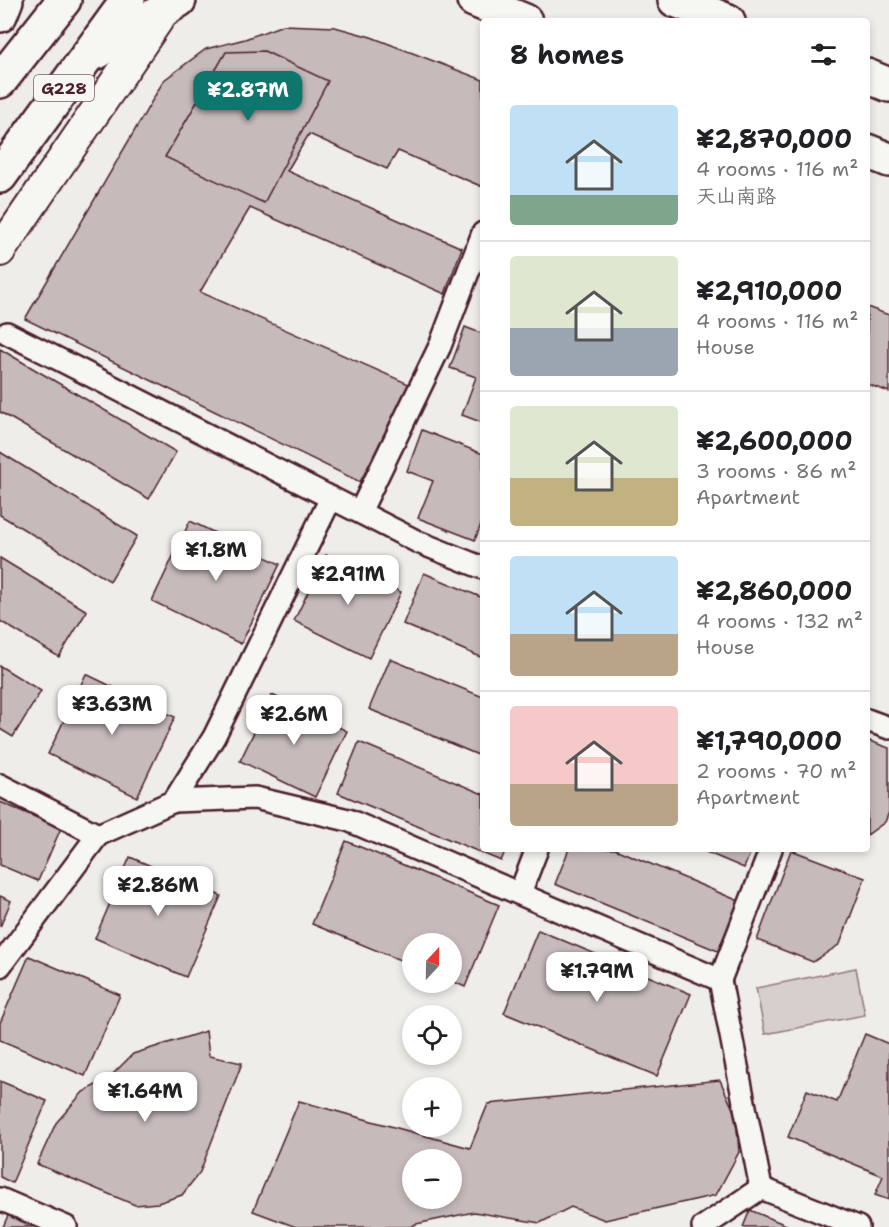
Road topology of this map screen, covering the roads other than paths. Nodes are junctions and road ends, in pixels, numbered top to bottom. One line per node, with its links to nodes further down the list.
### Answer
1 (64, 0): 10 (main road, G228)
2 (128, 0): 8 (main road, G228)
3 (474, 0): 6 (main road)
4 (675, 0): 7 (main road)
5 (173, 4): 8 (main road); 16 (main road)
6 (518, 18)
7 (720, 18)
8 (83, 61): 14 (main road, G228)
9 (870, 77): 11 (main road)
10 (0, 81)
11 (889, 85)
12 (870, 152): 13 (main road)
13 (889, 160)
14 (0, 176)
15 (480, 241): 19 (street)
16 (0, 251)
17 (7, 333): 18 (street)
18 (331, 498): 19 (street); 24 (street)
19 (360, 512): 20 (street)
20 (480, 567)
21 (870, 721): 22 (street)
22 (889, 728)
23 (0, 785): 25 (street)
24 (174, 801): 25 (street); 28 (street)
25 (98, 836): 29 (street)
26 (536, 852): 28 (street)
27 (770, 852): 30 (street)
28 (520, 893): 30 (street)
29 (0, 966)
30 (720, 980): 31 (street)
31 (760, 1188): 34 (street); 35 (street)
32 (0, 1199): 33 (street)
33 (66, 1227)
34 (703, 1227)
35 (858, 1227)

